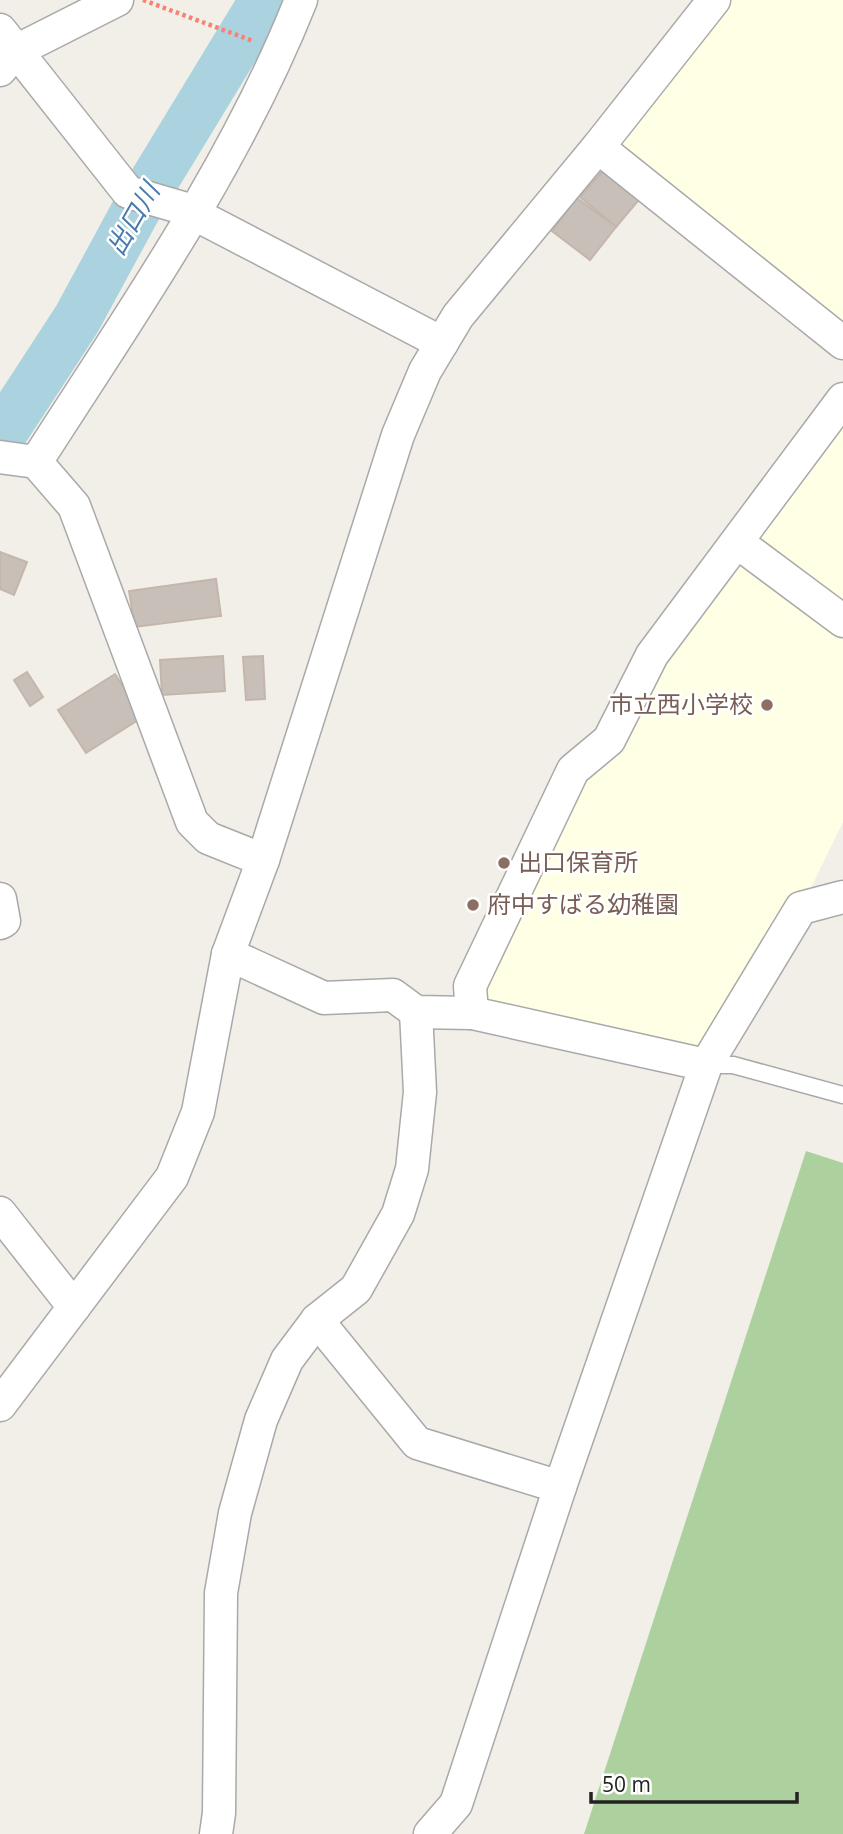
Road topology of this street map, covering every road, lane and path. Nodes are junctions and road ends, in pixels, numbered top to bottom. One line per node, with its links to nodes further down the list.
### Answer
1 (117, 0): 5 (street)
2 (143, 0): 6 (path)
3 (301, 0): 6 (street)
4 (713, 0): 7 (street)
5 (5, 50): 8 (street)
6 (280, 51): 8 (street)
7 (598, 147): 9 (street); 10 (street)
8 (189, 211): 9 (street); 13 (street)
9 (442, 343): 16 (street)
10 (843, 343)
11 (843, 399): 14 (street)
12 (0, 457): 13 (street)
13 (36, 462): 16 (street)
14 (737, 542): 15 (street); 22 (street)
15 (843, 621)
16 (263, 860): 20 (street)
17 (843, 897): 23 (street)
18 (0, 900): 19 (street)
19 (0, 923)
20 (228, 954): 21 (street); 26 (street)
21 (416, 1012): 22 (street); 27 (street)
22 (472, 1013): 23 (street)
23 (706, 1065): 24 (lane); 29 (street)
24 (843, 1095)
25 (0, 1213): 26 (street)
26 (74, 1307): 28 (street)
27 (317, 1320): 29 (street); 30 (street)
28 (0, 1405)
29 (560, 1487): 31 (street)
30 (216, 1834)
31 (430, 1834)

